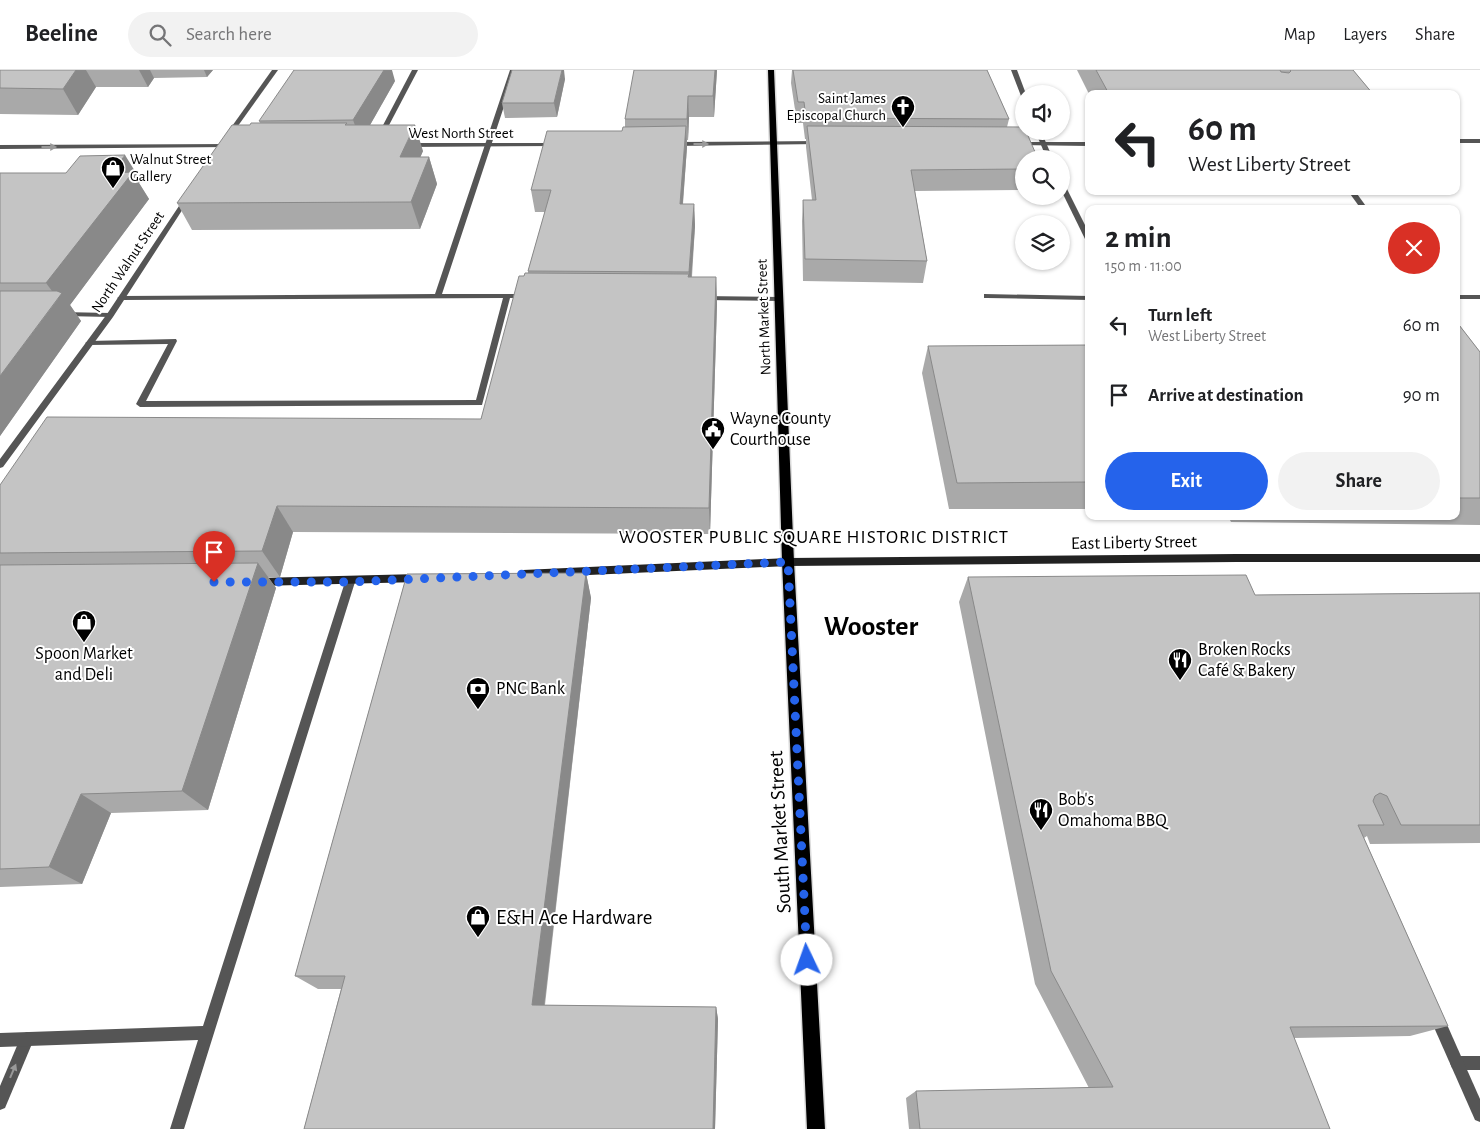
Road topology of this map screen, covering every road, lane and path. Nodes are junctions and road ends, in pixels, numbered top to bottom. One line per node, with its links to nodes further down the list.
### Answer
1 (275, 70): 20 (street)
2 (415, 70): 7 (street)
3 (513, 70): 18 (street)
4 (770, 70): 11 (main road, North Market Street)
5 (1014, 70): 6 (street)
6 (1020, 85)
7 (384, 129)
8 (1041, 140): 15 (street)
9 (1460, 141): 10 (street)
10 (1480, 141)
11 (773, 143): 12 (street); 13 (street, one-way to 11); 39 (main road, North Market Street)
12 (823, 143)
13 (664, 144)
14 (1013, 144): 15 (street)
15 (1043, 144): 16 (street); 23 (street)
16 (1085, 144)
17 (399, 145): 18 (street, West North Street)
18 (488, 145): 19 (street, West North Street); 30 (street)
19 (566, 145)
20 (222, 146): 21 (street); 22 (street, one-way to 20); 24 (street)
21 (241, 146)
22 (0, 147)
23 (1046, 150)
24 (216, 154)
25 (190, 194): 36 (street, North Walnut Street)
26 (1354, 195): 28 (street)
27 (1070, 202): 29 (street)
28 (1362, 205)
29 (1085, 233)
30 (438, 296): 31 (street); 36 (street)
31 (507, 296): 32 (street); 42 (street)
32 (536, 296)
33 (988, 296): 38 (street)
34 (1460, 297): 35 (street)
35 (1480, 297)
36 (121, 298): 41 (street, North Walnut Street)
37 (691, 298): 39 (street)
38 (1085, 298)
39 (779, 299): 45 (main road, North Market Street)
40 (59, 314): 41 (street)
41 (110, 315): 42 (street, North Walnut Street)
42 (89, 343): 43 (street, North Walnut Street)
43 (0, 465)
44 (1480, 558): 45 (main road, East Liberty Street)
45 (788, 562): 46 (main road, East Liberty Street); 59 (main road, South Market Street)
46 (509, 574)
47 (430, 578): 49 (main road)
48 (243, 582): 49 (main road)
49 (350, 582): 51 (street)
50 (1430, 1001): 54 (street)
51 (208, 1033): 52 (street); 58 (street)
52 (27, 1039): 53 (street); 56 (street, one-way to 52)
53 (0, 1040)
54 (1457, 1063): 55 (street); 57 (street)
55 (1480, 1063)
56 (0, 1103)
57 (1480, 1115)
58 (177, 1129)
59 (816, 1129)

